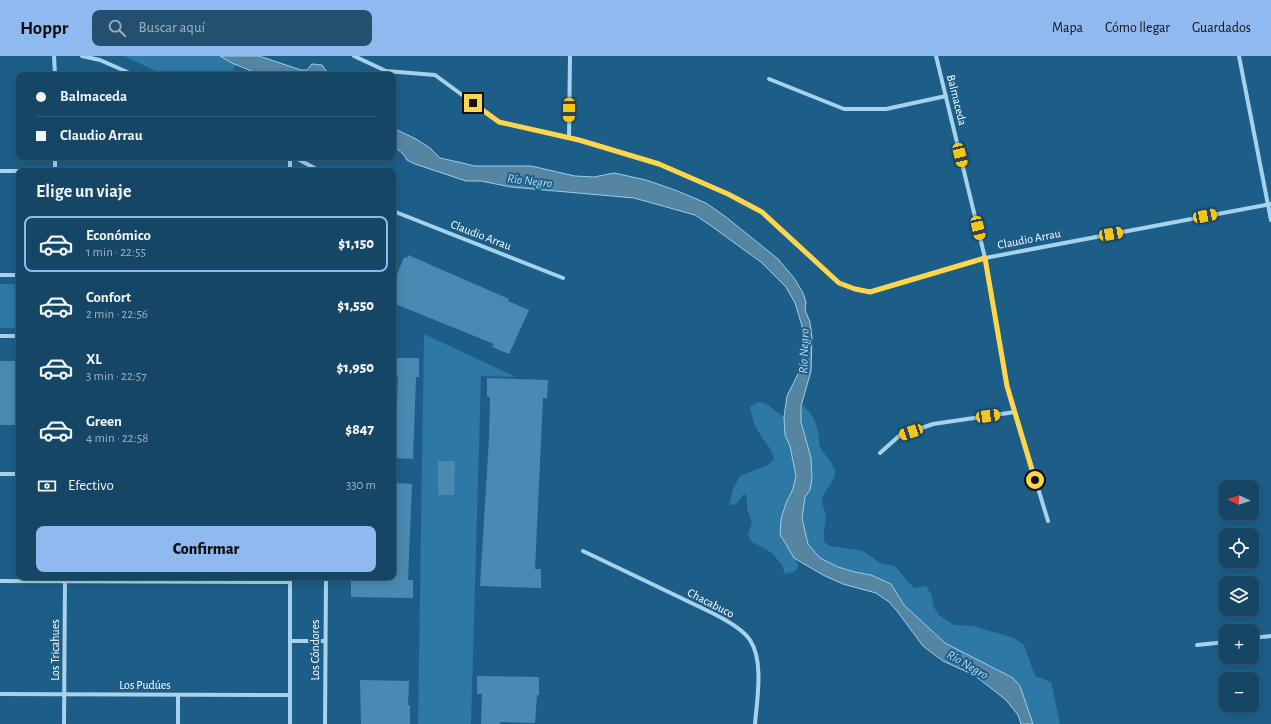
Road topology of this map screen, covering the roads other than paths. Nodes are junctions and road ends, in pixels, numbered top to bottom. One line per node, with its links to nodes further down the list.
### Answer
1 (54, 56): 7 (street)
2 (82, 56): 8 (street)
3 (354, 56): 11 (street, Claudio Arrau)
4 (570, 56): 11 (street)
5 (936, 56): 10 (street, Balmaceda)
6 (1239, 56): 16 (street)
7 (55, 72)
8 (127, 72)
9 (769, 79): 10 (street)
10 (946, 96): 19 (street, Balmaceda)
11 (569, 138): 19 (street, Claudio Arrau)
12 (300, 160): 13 (street)
13 (314, 168)
14 (0, 171): 15 (street)
15 (16, 172)
16 (1270, 204): 18 (street); 19 (street, Claudio Arrau)
17 (396, 213): 22 (street, Claudio Arrau)
18 (1271, 220)
19 (985, 258): 25 (street, Balmaceda)
20 (0, 275): 21 (street)
21 (16, 275)
22 (562, 278)
23 (0, 336): 24 (street)
24 (16, 336)
25 (1015, 412): 26 (street); 29 (street, Balmaceda)
26 (880, 453)
27 (0, 474): 28 (street)
28 (16, 474)
29 (1048, 521)
30 (583, 551): 50 (street, Chacabuco)
31 (32, 580): 35 (street)
32 (65, 580): 43 (street, Los Tricahues)
33 (290, 580): 38 (street, Los Cóndores)
34 (326, 580): 39 (street, Los Cóndores)
35 (0, 581)
36 (1271, 636): 37 (street)
37 (1259, 637)
38 (290, 641): 39 (street); 45 (street, Los Cóndores)
39 (325, 641): 49 (street, Los Cóndores)
40 (1219, 643): 41 (street)
41 (1197, 645)
42 (0, 694): 43 (street, Los Pudúes)
43 (65, 694): 44 (street, Los Pudúes); 46 (street, Los Tricahues)
44 (178, 695): 45 (street, Los Pudúes); 47 (street)
45 (290, 695): 48 (street, Los Cóndores)
46 (64, 724)
47 (178, 724)
48 (290, 724)
49 (325, 724)
50 (755, 724)

